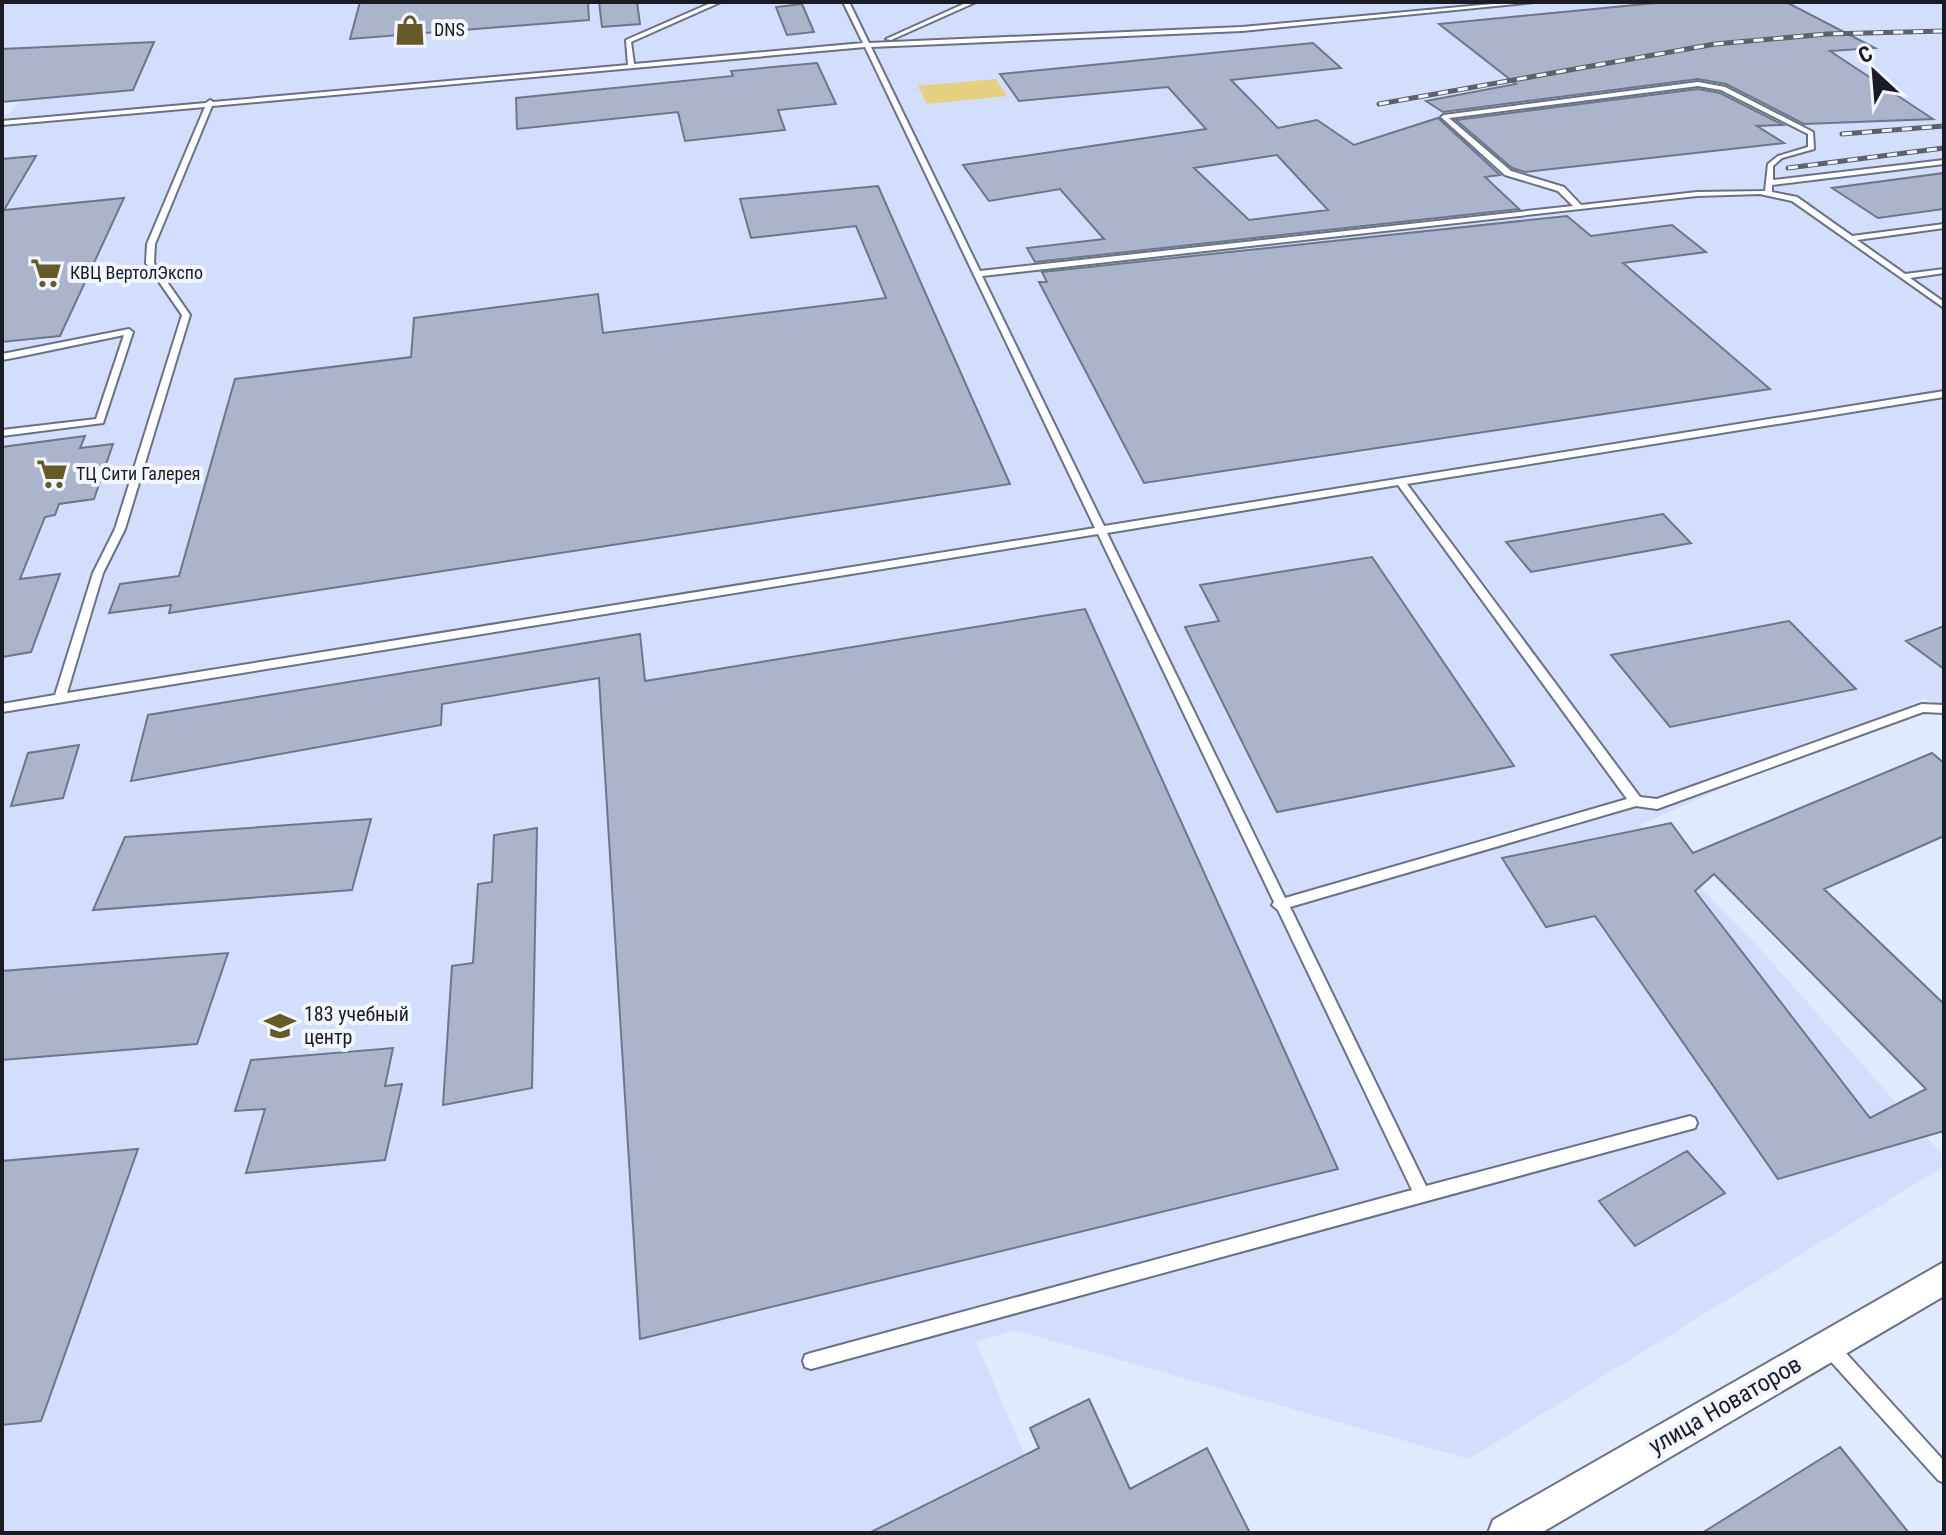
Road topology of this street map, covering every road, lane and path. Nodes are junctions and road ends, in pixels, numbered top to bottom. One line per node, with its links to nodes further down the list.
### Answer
1 (718, 2): 6 (lane)
2 (846, 2): 5 (lane)
3 (973, 2): 5 (lane)
4 (1532, 2): 5 (lane)
5 (866, 45): 6 (lane); 16 (lane)
6 (631, 65): 7 (lane)
7 (210, 102): 8 (lane); 24 (lane)
8 (2, 123)
9 (1944, 162): 10 (lane)
10 (1769, 183): 11 (lane); 12 (lane)
11 (1768, 194): 12 (lane); 14 (lane)
12 (1579, 207): 16 (lane)
13 (1944, 226): 14 (lane)
14 (1850, 239): 17 (lane)
15 (1944, 271): 17 (lane)
16 (979, 274): 23 (lane)
17 (1903, 277): 18 (lane)
18 (1944, 306)
19 (2, 357): 21 (lane)
20 (1944, 394): 22 (lane)
21 (2, 433)
22 (1401, 482): 23 (lane); 27 (lane)
23 (1101, 531): 24 (lane); 28 (lane)
24 (60, 699): 25 (lane)
25 (2, 708)
26 (1944, 709): 27 (lane)
27 (1636, 801): 28 (lane)
28 (1279, 905): 30 (lane)
29 (1690, 1123): 30 (lane)
30 (1422, 1195): 33 (lane)
31 (1944, 1278): 32 (street, улица Новаторов)
32 (1828, 1345): 34 (lane); 35 (street, улица Новаторов)
33 (811, 1361)
34 (1944, 1474)
35 (1506, 1533)

